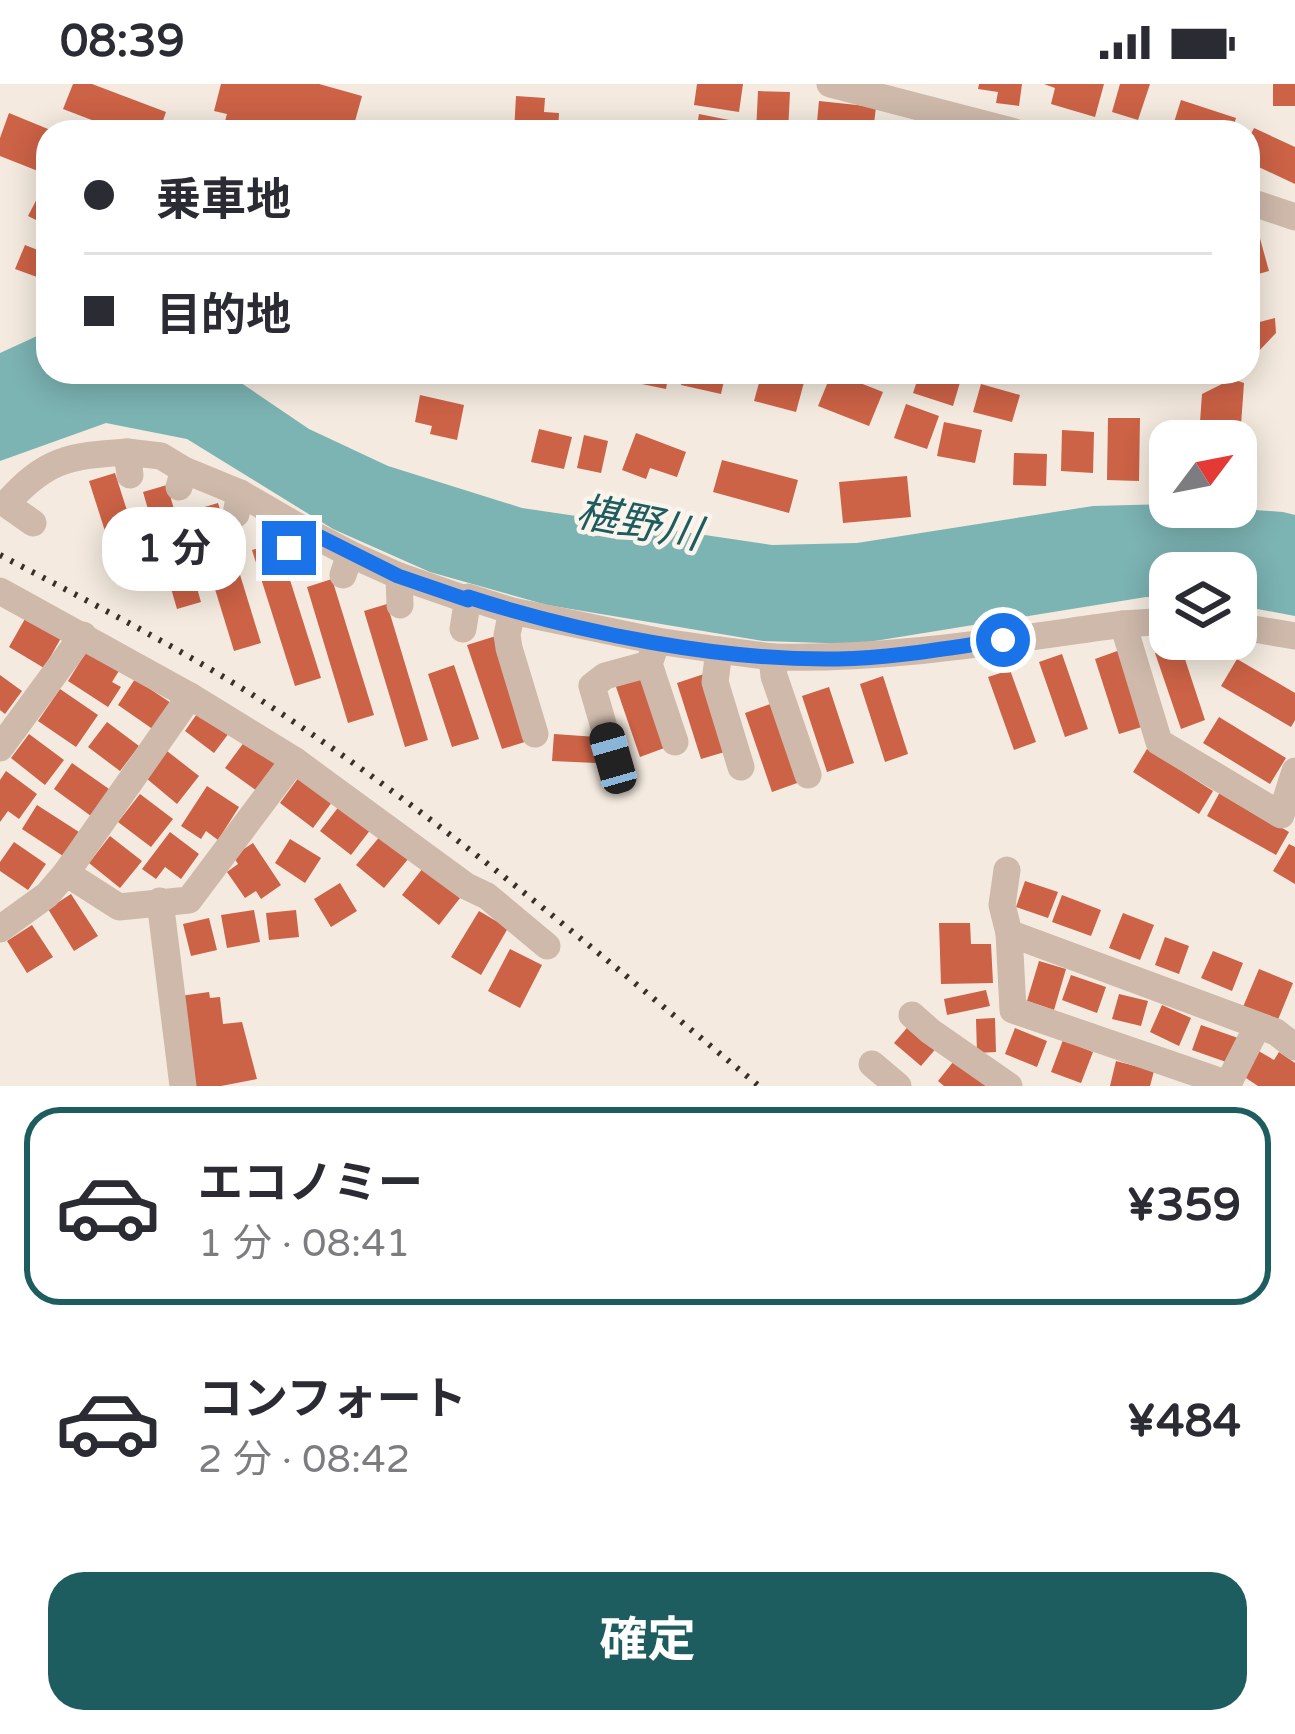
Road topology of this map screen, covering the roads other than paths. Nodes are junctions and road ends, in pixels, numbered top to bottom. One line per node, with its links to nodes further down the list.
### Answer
1 (830, 84): 2 (street)
2 (907, 103): 3 (street); 4 (street)
3 (904, 120)
4 (950, 120)
5 (1260, 205): 6 (street)
6 (1295, 217)
7 (33, 523): 8 (street)
8 (398, 576): 10 (street); 11 (street)
9 (0, 591): 17 (street)
10 (468, 600): 12 (street); 15 (street)
11 (400, 605)
12 (512, 611): 20 (street); 23 (street)
13 (1149, 622): 14 (street)
14 (1124, 624): 21 (street); 29 (street)
15 (463, 629)
16 (1257, 630): 18 (street)
17 (83, 635): 22 (street); 25 (street)
18 (1295, 636)
19 (719, 650): 20 (street); 21 (street); 28 (street)
20 (653, 653): 24 (street); 26 (street)
21 (772, 656): 30 (street)
22 (190, 696): 27 (street); 32 (street)
23 (536, 734)
24 (675, 742)
25 (0, 748)
26 (613, 758)
27 (294, 760): 33 (street); 36 (street)
28 (741, 767)
29 (1295, 771)
30 (808, 776)
31 (1006, 871): 35 (street)
32 (66, 873): 33 (street); 34 (street)
33 (160, 902): 42 (street)
34 (0, 929)
35 (1009, 933): 38 (street); 41 (street)
36 (547, 946)
37 (912, 1015): 44 (street)
38 (1257, 1027): 39 (street); 41 (street)
39 (1295, 1047)
40 (872, 1064): 43 (street)
41 (1227, 1085)
42 (183, 1086)
43 (898, 1086)
44 (1009, 1086)

